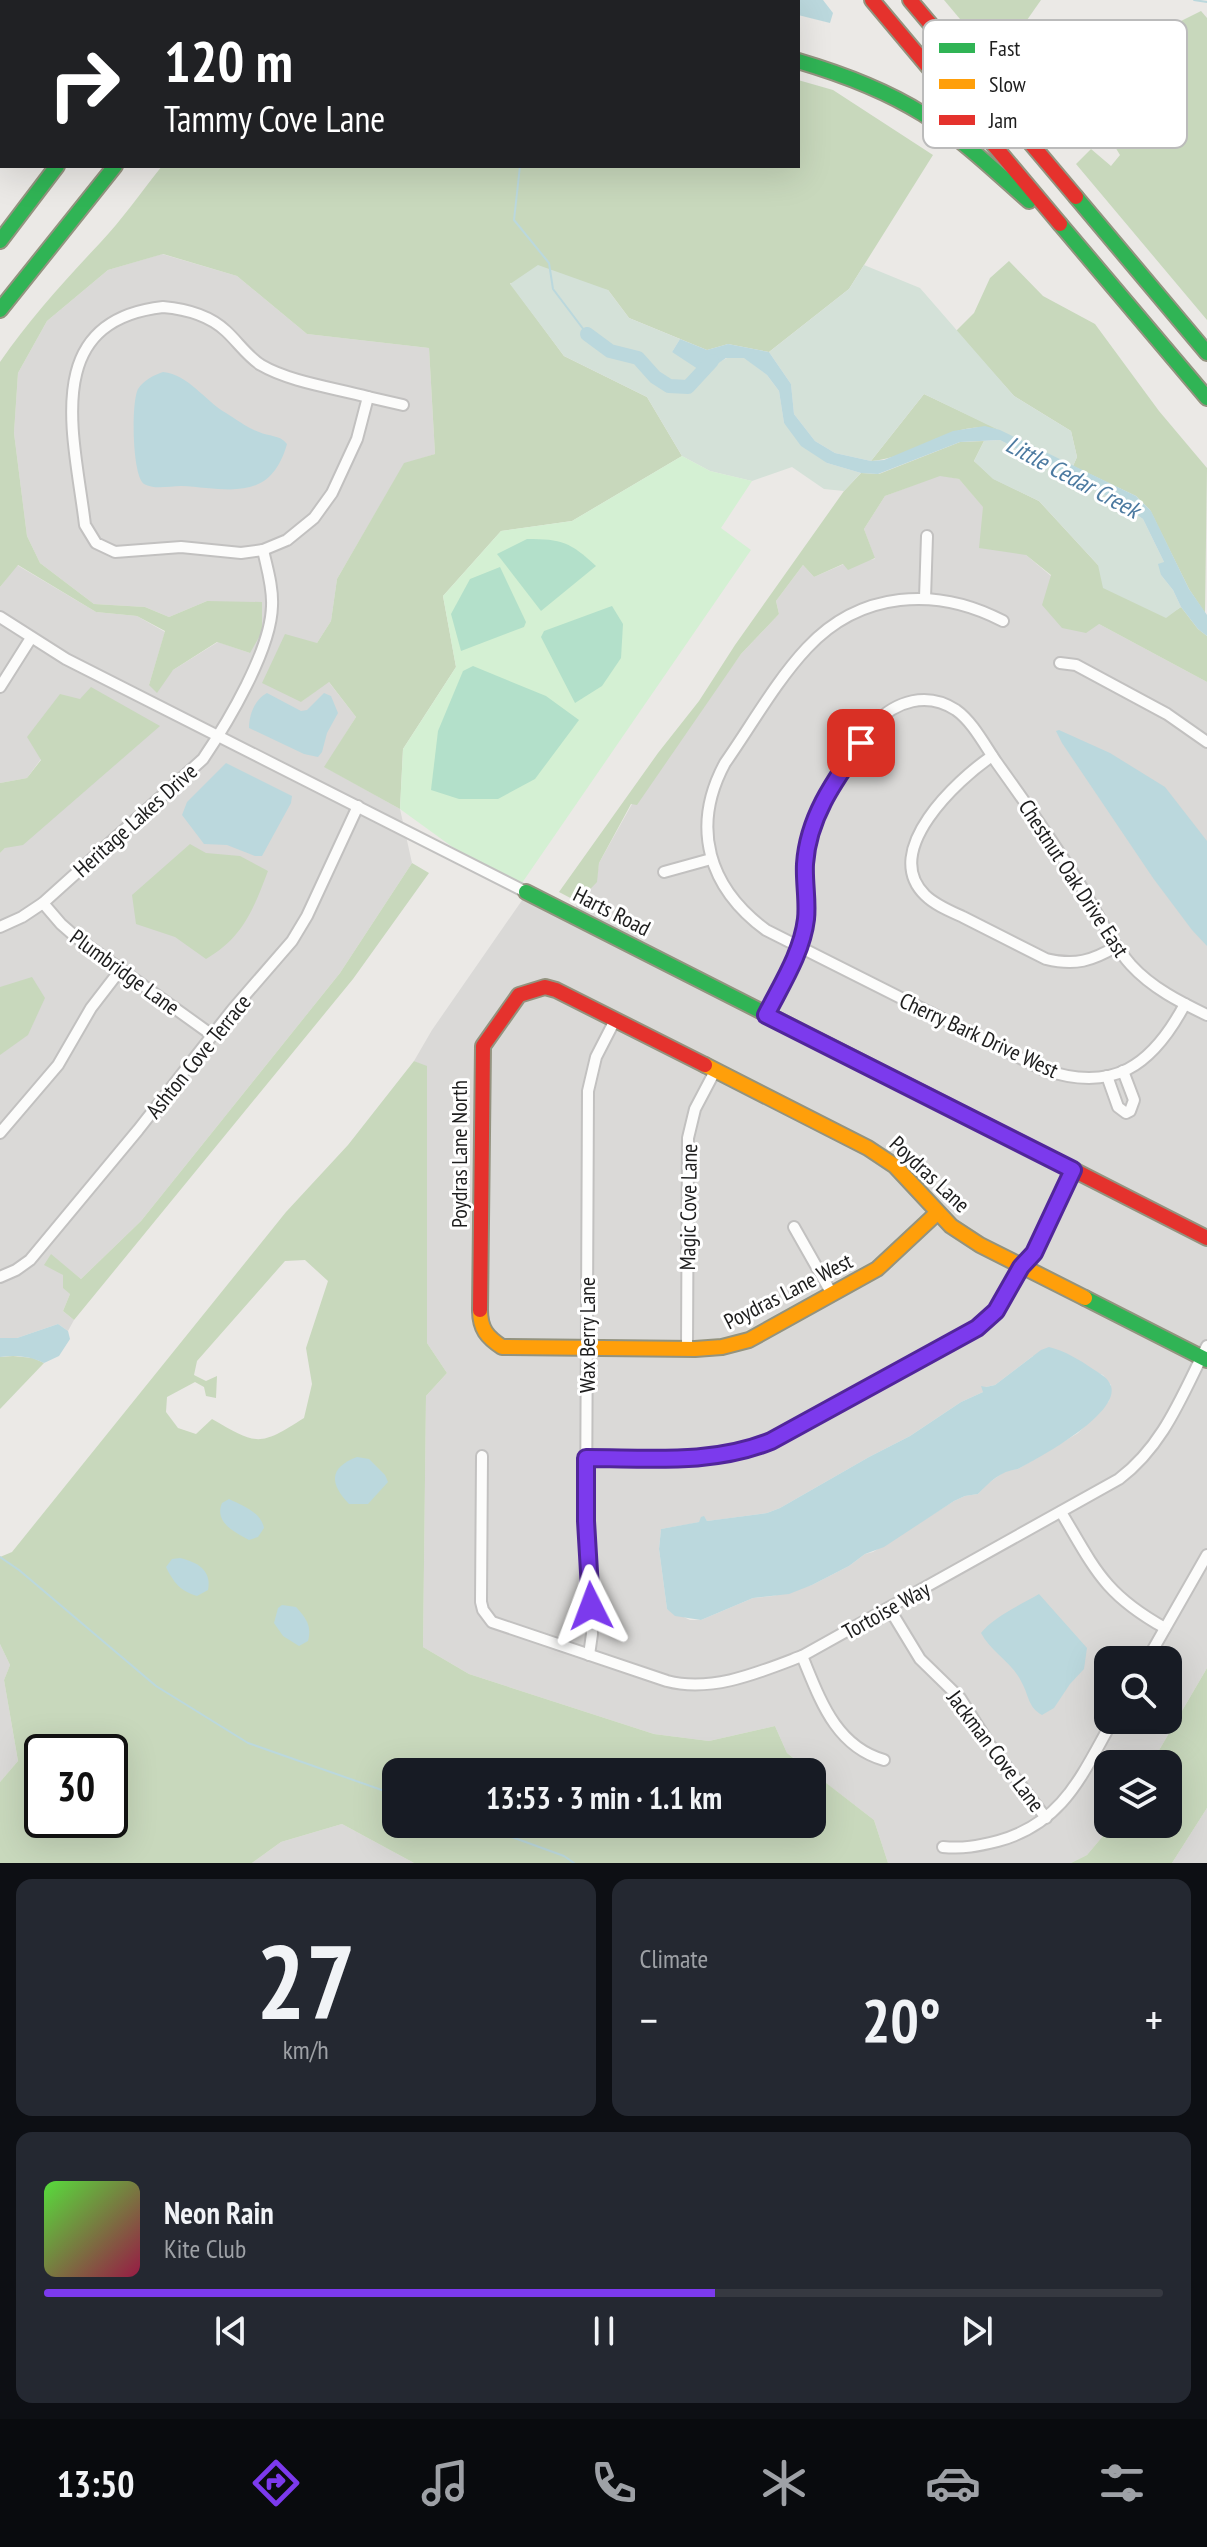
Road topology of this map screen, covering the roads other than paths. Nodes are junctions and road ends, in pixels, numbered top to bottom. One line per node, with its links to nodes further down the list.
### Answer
1 (872, 0): 6 (main road)
2 (910, 0): 4 (main road)
3 (922, 0): 5 (main road)
4 (927, 20)
5 (938, 20)
6 (923, 61)
7 (800, 62): 8 (main road)
8 (923, 115)
9 (966, 148): 15 (main road)
10 (996, 148): 15 (main road)
11 (1034, 148): 19 (main road)
12 (55, 168): 16 (main road)
13 (113, 168): 17 (main road)
14 (124, 168): 17 (main road)
15 (1072, 238): 21 (main road)
16 (0, 241)
17 (13, 292): 18 (main road)
18 (0, 310)
19 (1207, 353)
20 (368, 397): 22 (street); 24 (street); 24 (street)
21 (1207, 398)
22 (403, 405)
23 (927, 536): 25 (street)
24 (263, 550): 31 (street, Heritage Lakes Drive)
25 (925, 598): 27 (street); 35 (street)
26 (0, 617): 28 (street, Harts Road)
27 (1003, 621)
28 (31, 638): 30 (street); 31 (street, Harts Road)
29 (1060, 663): 32 (street)
30 (0, 687)
31 (218, 736): 34 (street, Harts Road); 38 (street, Heritage Lakes Drive)
32 (1207, 742)
33 (992, 756): 40 (street, Chestnut Oak Drive East); 41 (street, Chestnut Oak Drive East); 41 (street)
34 (358, 806): 37 (street, Harts Road); 48 (street, Ashton Cove Terrace)
35 (711, 859): 36 (street); 40 (street, Cherry Bark Drive West)
36 (664, 872)
37 (526, 892): 45 (main road, Harts Road)
38 (43, 903): 39 (street, Heritage Lakes Drive); 42 (street, Plumbridge Lane)
39 (0, 927)
40 (799, 946): 45 (street); 51 (street, Cherry Bark Drive West)
41 (1117, 946): 44 (street, Chestnut Oak Drive East)
42 (121, 969): 48 (street, Plumbridge Lane); 52 (street)
43 (533, 989): 47 (main road, Poydras Lane); 60 (main road, Poydras Lane North)
44 (1185, 1004): 46 (street, Chestnut Oak Drive East); 50 (street, Cherry Bark Drive West)
45 (766, 1015): 53 (main road, Harts Road)
46 (1207, 1015)
47 (615, 1020): 49 (main road, Poydras Lane); 61 (street, Wax Berry Lane)
48 (212, 1035): 58 (street, Ashton Cove Terrace)
49 (715, 1071): 54 (main road, Poydras Lane); 62 (street, Magic Cove Lane)
50 (1123, 1071): 51 (street, Cherry Bark Drive West); 51 (street)
51 (1107, 1076)
52 (0, 1133)
53 (1073, 1170): 56 (main road, Harts Road); 57 (street)
54 (937, 1213): 57 (main road, Poydras Lane); 59 (main road, Poydras Lane West)
55 (794, 1227): 59 (street)
56 (1207, 1238)
57 (1021, 1267): 63 (main road, Poydras Lane); 65 (street)
58 (0, 1277)
59 (832, 1294): 62 (main road, Poydras Lane West)
60 (488, 1338): 61 (main road, Poydras Lane West)
61 (587, 1348): 62 (main road, Poydras Lane West); 65 (street, Wax Berry Lane)
62 (687, 1349)
63 (1205, 1354): 66 (street, Tortoise Way)
64 (482, 1456): 71 (street, Tortoise Way)
65 (586, 1458): 71 (street, Wax Berry Lane)
66 (1061, 1512): 68 (street, Tortoise Way); 69 (street)
67 (1207, 1555): 69 (street)
68 (889, 1608): 72 (street, Tortoise Way); 75 (street, Jackman Cove Lane)
69 (1165, 1628): 70 (street)
70 (1155, 1646)
71 (589, 1655): 72 (street, Tortoise Way)
72 (802, 1656): 74 (street)
73 (1105, 1734): 75 (street)
74 (884, 1760)
75 (1046, 1818): 76 (street)
76 (943, 1847)

